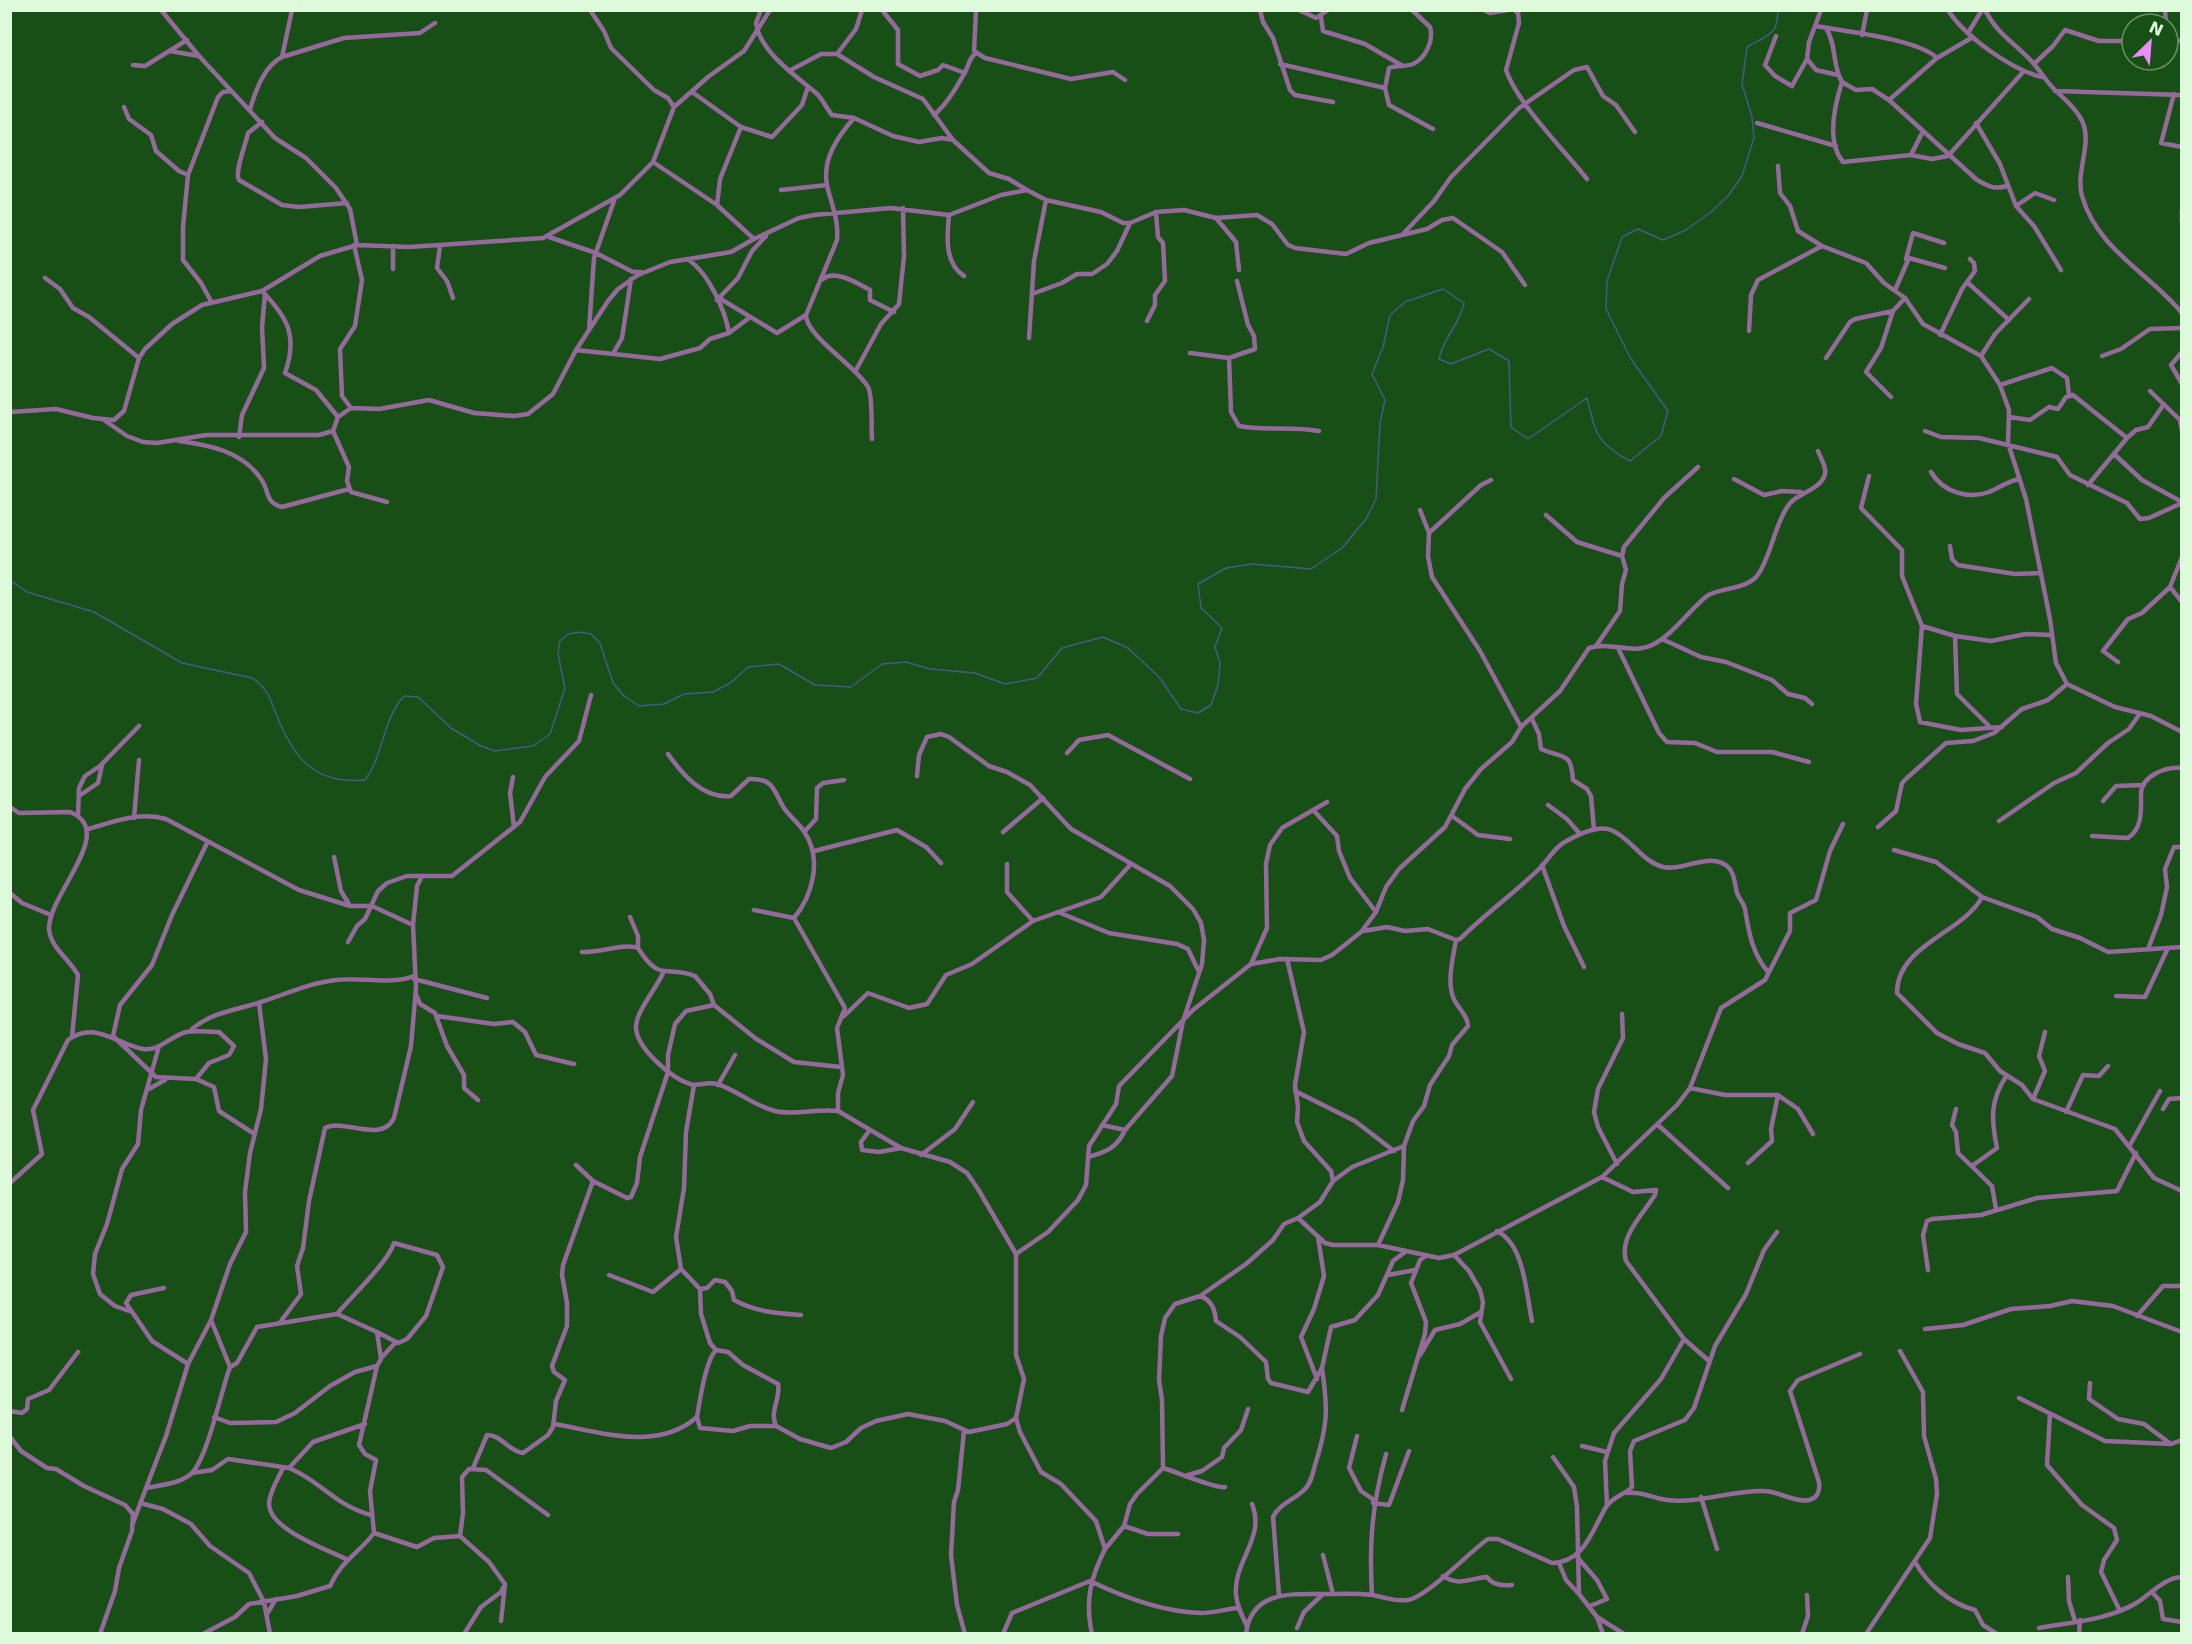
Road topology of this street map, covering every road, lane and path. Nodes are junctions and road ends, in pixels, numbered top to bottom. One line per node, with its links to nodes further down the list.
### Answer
1 (161, 10): 29 (street)
2 (292, 10): 35 (street)
3 (590, 10): 60 (street)
4 (761, 10): 24 (street)
5 (770, 10): 24 (street)
6 (862, 10): 33 (street)
7 (882, 10): 44 (street)
8 (976, 10): 32 (street)
9 (1260, 10): 38 (street)
10 (1299, 10): 20 (street)
11 (1328, 10): 20 (street)
12 (1412, 10): 41 (street)
13 (1484, 10): 14 (street)
14 (1508, 10)
15 (1514, 10): 58 (street)
16 (1821, 10): 22 (street)
17 (1867, 10): 26 (street)
18 (1948, 10): 25 (street)
19 (1983, 10): 25 (street); 39 (street)
20 (1321, 17): 41 (street)
21 (435, 23): 35 (street)
22 (1815, 26): 23 (street); 37 (street)
23 (1826, 28): 26 (street); 45 (street)
24 (758, 32): 42 (street); 53 (street)
25 (1968, 33): 28 (street)
26 (1863, 35): 36 (street)
27 (1776, 36): 37 (street)
28 (1973, 37): 36 (street); 43 (street)
29 (187, 40): 31 (street); 34 (street)
30 (2120, 41): 39 (street)
31 (171, 51): 34 (street); 40 (street)
32 (976, 52): 44 (street); 47 (street)
33 (837, 54): 42 (street); 62 (street)
34 (199, 56): 51 (street)
35 (282, 57): 61 (street)
36 (1937, 58): 56 (street)
37 (1807, 59): 45 (street)
38 (1280, 64): 50 (street); 57 (street)
39 (2034, 64): 46 (street)
40 (133, 65)
41 (1404, 66): 50 (street)
42 (789, 71): 49 (street)
43 (2023, 72): 46 (street); 66 (street)
44 (965, 73): 62 (street)
45 (1838, 75): 48 (street)
46 (2042, 77): 52 (street)
47 (1125, 80)
48 (1842, 82): 56 (street); 74 (street)
49 (808, 87): 63 (street); 67 (street)
50 (1385, 88): 68 (street)
51 (231, 91): 61 (street); 80 (street)
52 (2055, 91): 54 (street); 136 (street)
53 (692, 92): 60 (street); 67 (street)
54 (2174, 94): 55 (street); 75 (street)
55 (2181, 95)
56 (1889, 100): 69 (street)
57 (1333, 102)
58 (1526, 104): 70 (street); 81 (street); 101 (street)
59 (124, 107): 80 (street)
60 (674, 107): 78 (street)
61 (250, 109): 64 (street)
62 (934, 115): 71 (street)
63 (854, 118): 72 (street); 82 (street)
64 (262, 122): 89 (street); 89 (street)
65 (1757, 123): 74 (street)
66 (1976, 123): 77 (street); 83 (street)
67 (741, 128): 90 (street)
68 (1433, 129)
69 (1923, 131): 76 (street); 77 (street)
70 (1635, 132)
71 (948, 133): 72 (street); 73 (street)
72 (942, 138): 73 (street)
73 (953, 140): 85 (street)
74 (1836, 147): 76 (street)
75 (2181, 147)
76 (1911, 155): 77 (street)
77 (1948, 156): 83 (street)
78 (653, 162): 86 (street); 90 (street)
79 (1778, 166): 108 (street)
80 (188, 175): 133 (street)
81 (1587, 179)
82 (827, 185): 84 (street); 94 (street)
83 (2007, 186): 91 (street)
84 (781, 190)
85 (1027, 190): 87 (street); 96 (street)
86 (615, 198): 102 (street); 109 (street)
87 (1046, 200): 99 (street); 128 (street)
88 (2054, 200): 91 (street)
89 (347, 203): 105 (street)
90 (717, 205): 103 (street)
91 (2016, 206): 117 (street)
92 (903, 208): 94 (street); 96 (street); 135 (street)
93 (2181, 210): 98 (street)
94 (835, 212): 100 (street); 122 (street)
95 (1156, 212): 97 (street); 99 (street); 140 (street)
96 (949, 215): 119 (street)
97 (1216, 218): 101 (street); 116 (street)
98 (2181, 222)
99 (1130, 223): 128 (street)
100 (768, 234): 103 (street); 131 (street)
101 (1403, 234): 125 (street)
102 (549, 237): 107 (street); 109 (street)
103 (754, 239): 111 (street)
104 (1944, 243): 112 (street)
105 (356, 245): 106 (street); 127 (street); 161 (street)
106 (393, 246): 107 (street); 114 (street)
107 (440, 246): 129 (street)
108 (1822, 246): 126 (street); 143 (street)
109 (596, 254): 115 (street); 142 (street)
110 (1970, 259): 124 (street)
111 (689, 260): 118 (street); 131 (street)
112 (1906, 260): 113 (street); 126 (street)
113 (1945, 268)
114 (393, 269)
115 (626, 270): 118 (street); 121 (street)
116 (1239, 270)
117 (2061, 270)
118 (644, 272): 121 (street)
119 (964, 276)
120 (45, 278): 153 (street)
121 (631, 280): 142 (street); 150 (street)
122 (822, 280): 135 (street); 137 (street)
123 (1237, 281): 154 (street)
124 (1967, 282): 139 (street); 145 (street)
125 (1525, 285)
126 (1895, 290): 130 (street)
127 (264, 292): 133 (street); 166 (street); 173 (street)
128 (1032, 294): 146 (street)
129 (453, 298)
130 (1905, 298): 134 (street); 145 (street)
131 (718, 299): 138 (street); 144 (street)
132 (2029, 299): 139 (street)
133 (211, 301): 153 (street)
134 (1893, 310): 155 (street); 162 (street)
135 (894, 312): 156 (street)
136 (2181, 313)
137 (806, 315): 138 (street); 156 (street)
138 (749, 318): 144 (street)
139 (2009, 320): 151 (street)
140 (1147, 321)
141 (2181, 328): 152 (street)
142 (589, 331): 147 (street)
143 (1749, 331)
144 (729, 333): 150 (street)
145 (1940, 334): 151 (street)
146 (1029, 338)
147 (576, 350): 150 (street); 164 (street)
148 (2181, 352): 157 (street)
149 (1190, 353): 154 (street)
150 (613, 354)
151 (1981, 356): 158 (street)
152 (2102, 356)
153 (139, 358): 168 (street)
154 (1229, 358): 170 (street)
155 (1826, 358)
156 (855, 372): 175 (street)
157 (2181, 384)
158 (2000, 385): 160 (street); 167 (street)
159 (2150, 391): 163 (street)
160 (2069, 395): 167 (street); 174 (street)
161 (342, 396): 164 (street); 166 (street)
162 (1891, 397)
163 (2164, 404): 172 (street); 174 (street)
164 (351, 408): 166 (street)
165 (10, 412): 168 (street)
166 (338, 417): 169 (street)
167 (2009, 417): 177 (street)
168 (104, 420): 176 (street)
169 (333, 431): 173 (street); 187 (street)
170 (1319, 431)
171 (1925, 431): 177 (street)
172 (2181, 431)
173 (239, 437): 176 (street)
174 (2127, 438): 179 (street)
175 (872, 439)
176 (173, 440): 187 (street)
177 (2008, 443): 184 (street); 186 (street)
178 (1818, 451): 188 (street)
179 (2114, 454): 186 (street); 190 (street)
180 (1698, 467): 195 (street)
181 (1931, 472): 184 (street)
182 (1869, 476): 200 (street)
183 (1734, 479): 188 (street)
184 (2019, 479): 197 (street)
185 (1491, 480): 193 (street)
186 (2088, 485): 190 (street)
187 (349, 489): 189 (street)
188 (1802, 493): 203 (street)
189 (387, 502)
190 (2181, 503)
191 (1420, 510): 193 (street)
192 (1546, 515): 195 (street)
193 (1429, 533): 214 (street)
194 (1950, 546): 197 (street)
195 (1622, 556): 204 (street)
196 (2181, 557): 198 (street)
197 (2041, 573): 201 (street)
198 (2170, 587): 199 (street); 206 (street)
199 (2181, 602)
200 (1922, 626): 202 (street); 213 (street)
201 (2052, 635): 202 (street); 207 (street)
202 (1955, 636): 213 (street)
203 (1662, 639): 205 (street); 209 (street)
204 (1596, 646): 205 (street); 211 (street)
205 (1619, 650): 220 (street)
206 (2118, 662)
207 (2067, 684): 210 (street); 215 (street)
208 (591, 695): 240 (street)
209 (1812, 704)
210 (2139, 715): 216 (street); 238 (street)
211 (1532, 718): 214 (street); 243 (street)
212 (139, 726): 221 (street)
213 (1990, 726): 215 (street)
214 (1521, 727): 236 (street)
215 (2002, 727): 241 (street)
216 (2181, 732)
217 (1067, 753): 225 (street)
218 (668, 754): 244 (street)
219 (139, 760): 237 (street)
220 (1809, 762)
221 (103, 763): 228 (street); 228 (street)
222 (2181, 768): 227 (street)
223 (917, 776): 229 (street)
224 (513, 777): 240 (street)
225 (1190, 779)
226 (844, 780): 244 (street)
227 (2145, 785): 230 (street); 247 (street)
228 (79, 796): 235 (street)
229 (1043, 798): 245 (street); 256 (street)
230 (2103, 801)
231 (1327, 802): 234 (street)
232 (1548, 805): 246 (street)
233 (10, 807): 235 (street)
234 (1314, 812): 265 (street); 280 (street)
235 (78, 815): 242 (street)
236 (1452, 816): 248 (street); 265 (street)
237 (134, 818): 242 (street); 249 (street)
238 (1999, 821)
239 (1843, 824): 283 (street)
240 (514, 827): 258 (street)
241 (1878, 827)
242 (88, 829): 266 (street)
243 (1594, 830): 246 (street); 283 (street)
244 (805, 831): 252 (street)
245 (1003, 832)
246 (1580, 834): 257 (street)
247 (2092, 836)
248 (1510, 839)
249 (207, 843): 261 (street); 297 (street)
250 (2181, 847): 277 (street)
251 (1894, 850): 260 (street)
252 (814, 851): 254 (street); 268 (street)
253 (334, 857): 261 (street)
254 (941, 863)
255 (1007, 864): 269 (street)
256 (1130, 865): 264 (street); 282 (street)
257 (1542, 865): 272 (street); 281 (street)
258 (422, 876): 262 (street); 270 (street)
259 (10, 893): 266 (street)
260 (1982, 897): 277 (street); 306 (street)
261 (350, 906): 262 (street)
262 (372, 906): 270 (street); 273 (street)
263 (754, 910): 268 (street)
264 (1058, 912): 269 (street); 282 (street)
265 (1376, 912): 271 (street)
266 (51, 915): 298 (street)
267 (630, 917): 275 (street)
268 (794, 918): 293 (street)
269 (1033, 921): 293 (street)
270 (413, 925): 285 (street)
271 (1361, 932): 272 (street); 279 (street)
272 (1456, 940): 331 (street)
273 (348, 942)
274 (2181, 947): 276 (street)
275 (638, 948): 278 (street); 284 (street)
276 (2168, 948): 277 (street); 287 (street)
277 (2148, 949)
278 (582, 952)
279 (1287, 959): 280 (street); 313 (street)
280 (1251, 964): 294 (street)
281 (1584, 967)
282 (1199, 972): 294 (street)
283 (1768, 972): 311 (street)
284 (663, 973): 290 (street); 304 (street)
285 (414, 977): 286 (street); 288 (street); 289 (street)
286 (416, 992): 292 (street); 373 (street)
287 (2116, 996)
288 (487, 998)
289 (259, 1003): 295 (street); 328 (street)
290 (714, 1005): 303 (street); 304 (street)
291 (1622, 1014): 338 (street)
292 (437, 1016): 301 (street); 318 (street)
293 (843, 1017): 303 (street)
294 (1184, 1020): 324 (street); 326 (street)
295 (192, 1029)
296 (2045, 1032): 317 (street)
297 (113, 1036): 298 (street); 299 (street); 305 (street)
298 (72, 1037): 344 (street)
299 (159, 1046): 305 (street); 308 (street)
300 (735, 1054): 309 (street)
301 (574, 1064)
302 (2108, 1066): 323 (street)
303 (841, 1067): 322 (street)
304 (668, 1072): 310 (street); 342 (street)
305 (151, 1074): 307 (street); 312 (street)
306 (2007, 1075): 317 (street); 340 (street)
307 (168, 1079): 308 (street); 312 (street)
308 (196, 1079): 328 (street)
309 (718, 1084): 310 (street); 322 (street)
310 (694, 1085): 357 (street)
311 (1690, 1088): 315 (street); 325 (street)
312 (147, 1090): 366 (street)
313 (1295, 1091): 333 (street); 343 (street)
314 (2160, 1091): 330 (street)
315 (1778, 1095): 329 (street); 337 (street)
316 (2181, 1098): 321 (street)
317 (2033, 1099): 323 (street)
318 (478, 1100)
319 (973, 1102): 335 (street)
320 (1956, 1109): 340 (street)
321 (2163, 1109)
322 (838, 1111): 327 (street)
323 (2066, 1112): 330 (street)
324 (1102, 1125): 326 (street); 336 (street)
325 (1658, 1125): 338 (street); 345 (street)
326 (1125, 1130): 336 (street)
327 (868, 1131): 332 (street); 332 (street)
328 (253, 1133): 371 (street)
329 (1813, 1134)
330 (2130, 1145): 334 (street)
331 (1404, 1146): 333 (street); 352 (street)
332 (901, 1148): 335 (street)
333 (1394, 1151): 343 (street)
334 (2136, 1153): 346 (street); 347 (street)
335 (921, 1155): 354 (street)
336 (1088, 1157): 354 (street)
337 (1748, 1163)
338 (1617, 1164): 341 (street)
339 (576, 1165): 342 (street)
340 (1972, 1166): 347 (street)
341 (1602, 1177): 349 (street); 377 (street)
342 (593, 1181): 404 (street)
343 (1333, 1181): 348 (street)
344 (10, 1183)
345 (1728, 1188)
346 (2181, 1191)
347 (1996, 1209): 359 (street)
348 (1299, 1218): 351 (street); 365 (street)
349 (1497, 1231): 355 (street); 372 (street)
350 (1778, 1232): 386 (street)
351 (1318, 1238): 352 (street); 392 (street)
352 (1378, 1245): 353 (street)
353 (1406, 1252): 356 (street); 361 (street)
354 (1016, 1254): 402 (street)
355 (1454, 1255): 356 (street); 367 (street)
356 (1426, 1256): 358 (street)
357 (681, 1269): 360 (street); 364 (street)
358 (1415, 1270): 361 (street); 388 (street)
359 (1928, 1270)
360 (609, 1275)
361 (1388, 1275): 391 (street)
362 (2181, 1286): 370 (street)
363 (164, 1288): 366 (street)
364 (700, 1289): 369 (street); 378 (street)
365 (1200, 1296): 392 (street); 418 (street)
366 (129, 1311): 387 (street)
367 (1481, 1312): 388 (street); 393 (street)
368 (337, 1314): 373 (street); 375 (street); 379 (street)
369 (801, 1315)
370 (2137, 1316): 374 (street); 376 (street)
371 (211, 1320): 387 (street); 390 (street)
372 (1532, 1321)
373 (278, 1322): 390 (street)
374 (1925, 1329)
375 (377, 1332): 379 (street); 385 (street)
376 (2181, 1332)
377 (1684, 1339): 386 (street); 413 (street)
378 (710, 1342): 380 (street); 384 (street)
379 (395, 1343): 385 (street)
380 (717, 1350): 384 (street); 405 (street)
381 (1900, 1350): 441 (street)
382 (78, 1352): 398 (street)
383 (1860, 1354): 424 (street)
384 (710, 1358): 401 (street)
385 (381, 1359): 389 (street)
386 (1709, 1361): 423 (street)
387 (188, 1364): 422 (street)
388 (1414, 1365): 397 (street)
389 (377, 1366): 400 (street); 403 (street)
390 (230, 1367): 400 (street)
391 (1322, 1368): 392 (street); 453 (street)
392 (1317, 1379)
393 (1511, 1379)
394 (2090, 1383): 410 (street)
395 (2019, 1398): 399 (street)
396 (1248, 1409): 420 (street)
397 (1402, 1410)
398 (10, 1411)
399 (2050, 1414): 410 (street); 460 (street)
400 (214, 1417): 419 (street)
401 (697, 1417): 404 (street); 405 (street)
402 (1016, 1418): 406 (street); 436 (street)
403 (365, 1423): 416 (street); 429 (street)
404 (554, 1424): 417 (street)
405 (776, 1426): 406 (street)
406 (964, 1431): 474 (street)
407 (1357, 1436): 425 (street)
408 (10, 1437): 431 (street)
409 (2181, 1440): 410 (street)
410 (2171, 1443)
411 (1582, 1446): 413 (street)
412 (1409, 1451): 425 (street)
413 (1607, 1452): 428 (street)
414 (1386, 1454): 425 (street)
415 (1553, 1457): 439 (street)
416 (286, 1468): 419 (street); 429 (street); 440 (street)
417 (473, 1468): 430 (street); 435 (street)
418 (1163, 1468): 420 (street); 432 (street)
419 (192, 1473): 422 (street)
420 (1188, 1475): 421 (street)
421 (1225, 1486)
422 (146, 1488): 426 (street)
423 (1627, 1493): 424 (street); 428 (street)
424 (1701, 1497): 437 (street)
425 (1374, 1501): 454 (street)
426 (140, 1503): 431 (street); 457 (street)
427 (1252, 1504): 459 (street)
428 (1607, 1506): 439 (street)
429 (371, 1515): 433 (street)
430 (548, 1515)
431 (133, 1523): 470 (street)
432 (1124, 1526): 434 (street); 436 (street)
433 (374, 1533): 435 (street); 440 (street)
434 (1178, 1534)
435 (460, 1536): 447 (street)
436 (1105, 1549): 446 (street)
437 (1717, 1549)
438 (1323, 1555): 451 (street)
439 (1577, 1556): 442 (street); 452 (street); 458 (street)
440 (346, 1559): 456 (street)
441 (1915, 1562): 466 (street); 481 (street)
442 (1559, 1563): 443 (street); 452 (street)
443 (1443, 1576): 448 (street); 454 (street)
444 (2068, 1577): 464 (street)
445 (2181, 1577): 449 (street)
446 (1090, 1581): 459 (street); 475 (street); 476 (street)
447 (505, 1584): 463 (street); 473 (street)
448 (1512, 1585)
449 (2152, 1592): 460 (street); 465 (street)
450 (1323, 1594): 451 (street); 453 (street); 468 (street)
451 (1333, 1594): 454 (street)
452 (1579, 1594): 458 (street)
453 (1279, 1595): 467 (street)
454 (1372, 1595)
455 (1808, 1595): 480 (street)
456 (276, 1599): 457 (street); 461 (street)
457 (264, 1602): 461 (street); 471 (street)
458 (1590, 1606): 462 (street)
459 (1238, 1608): 467 (street)
460 (2120, 1611): 464 (street)
461 (267, 1614): 472 (street)
462 (1597, 1617): 478 (street); 479 (street)
463 (501, 1621)
464 (2077, 1621): 469 (street); 484 (street)
465 (2181, 1623)
466 (1983, 1625): 482 (street); 483 (street)
467 (1247, 1626): 477 (street)
468 (1297, 1628)
469 (2039, 1628)
470 (100, 1634)
471 (203, 1634)
472 (270, 1634)
473 (464, 1634)
474 (965, 1634)
475 (1003, 1634)
476 (1092, 1634)
477 (1246, 1634)
478 (1603, 1634)
479 (1624, 1634)
480 (1802, 1634)
481 (1866, 1634)
482 (1980, 1634)
483 (1997, 1634)
484 (2079, 1634)

